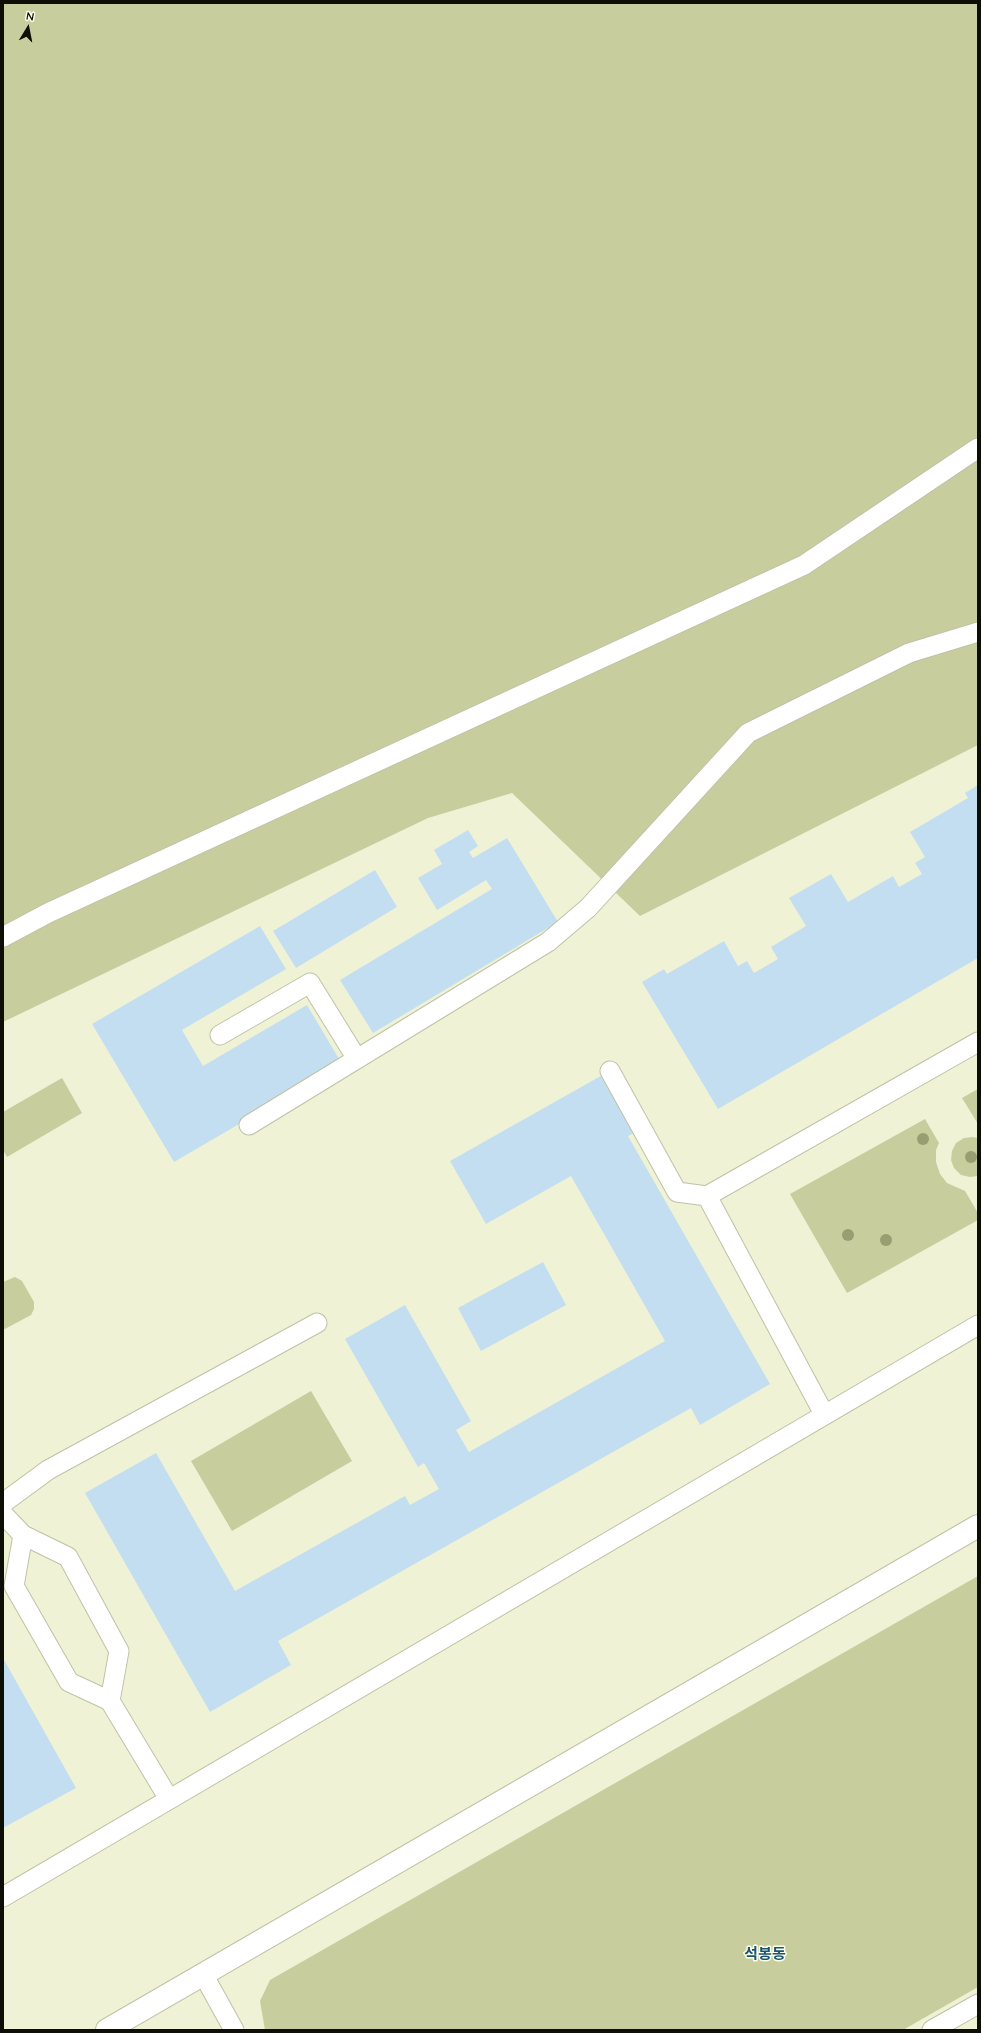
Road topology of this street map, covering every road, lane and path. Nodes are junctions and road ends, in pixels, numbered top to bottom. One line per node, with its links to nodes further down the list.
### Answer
1 (978, 448): 3 (lane)
2 (978, 632): 6 (lane)
3 (3, 937)
4 (220, 1035): 6 (lane)
5 (978, 1042): 9 (lane)
6 (357, 1059): 8 (lane)
7 (610, 1071): 9 (lane)
8 (249, 1125)
9 (707, 1196): 12 (lane)
10 (317, 1323): 13 (lane)
11 (978, 1325): 12 (lane)
12 (824, 1414): 18 (lane)
13 (3, 1503)
14 (3, 1514): 16 (lane)
15 (978, 1526): 20 (main road)
16 (23, 1535): 17 (lane); 17 (lane)
17 (110, 1701): 18 (lane)
18 (169, 1799): 19 (lane)
19 (3, 1897)
20 (203, 1974): 22 (main road); 23 (lane)
21 (978, 2004): 24 (lane)
22 (107, 2030)
23 (234, 2030)
24 (932, 2030)

